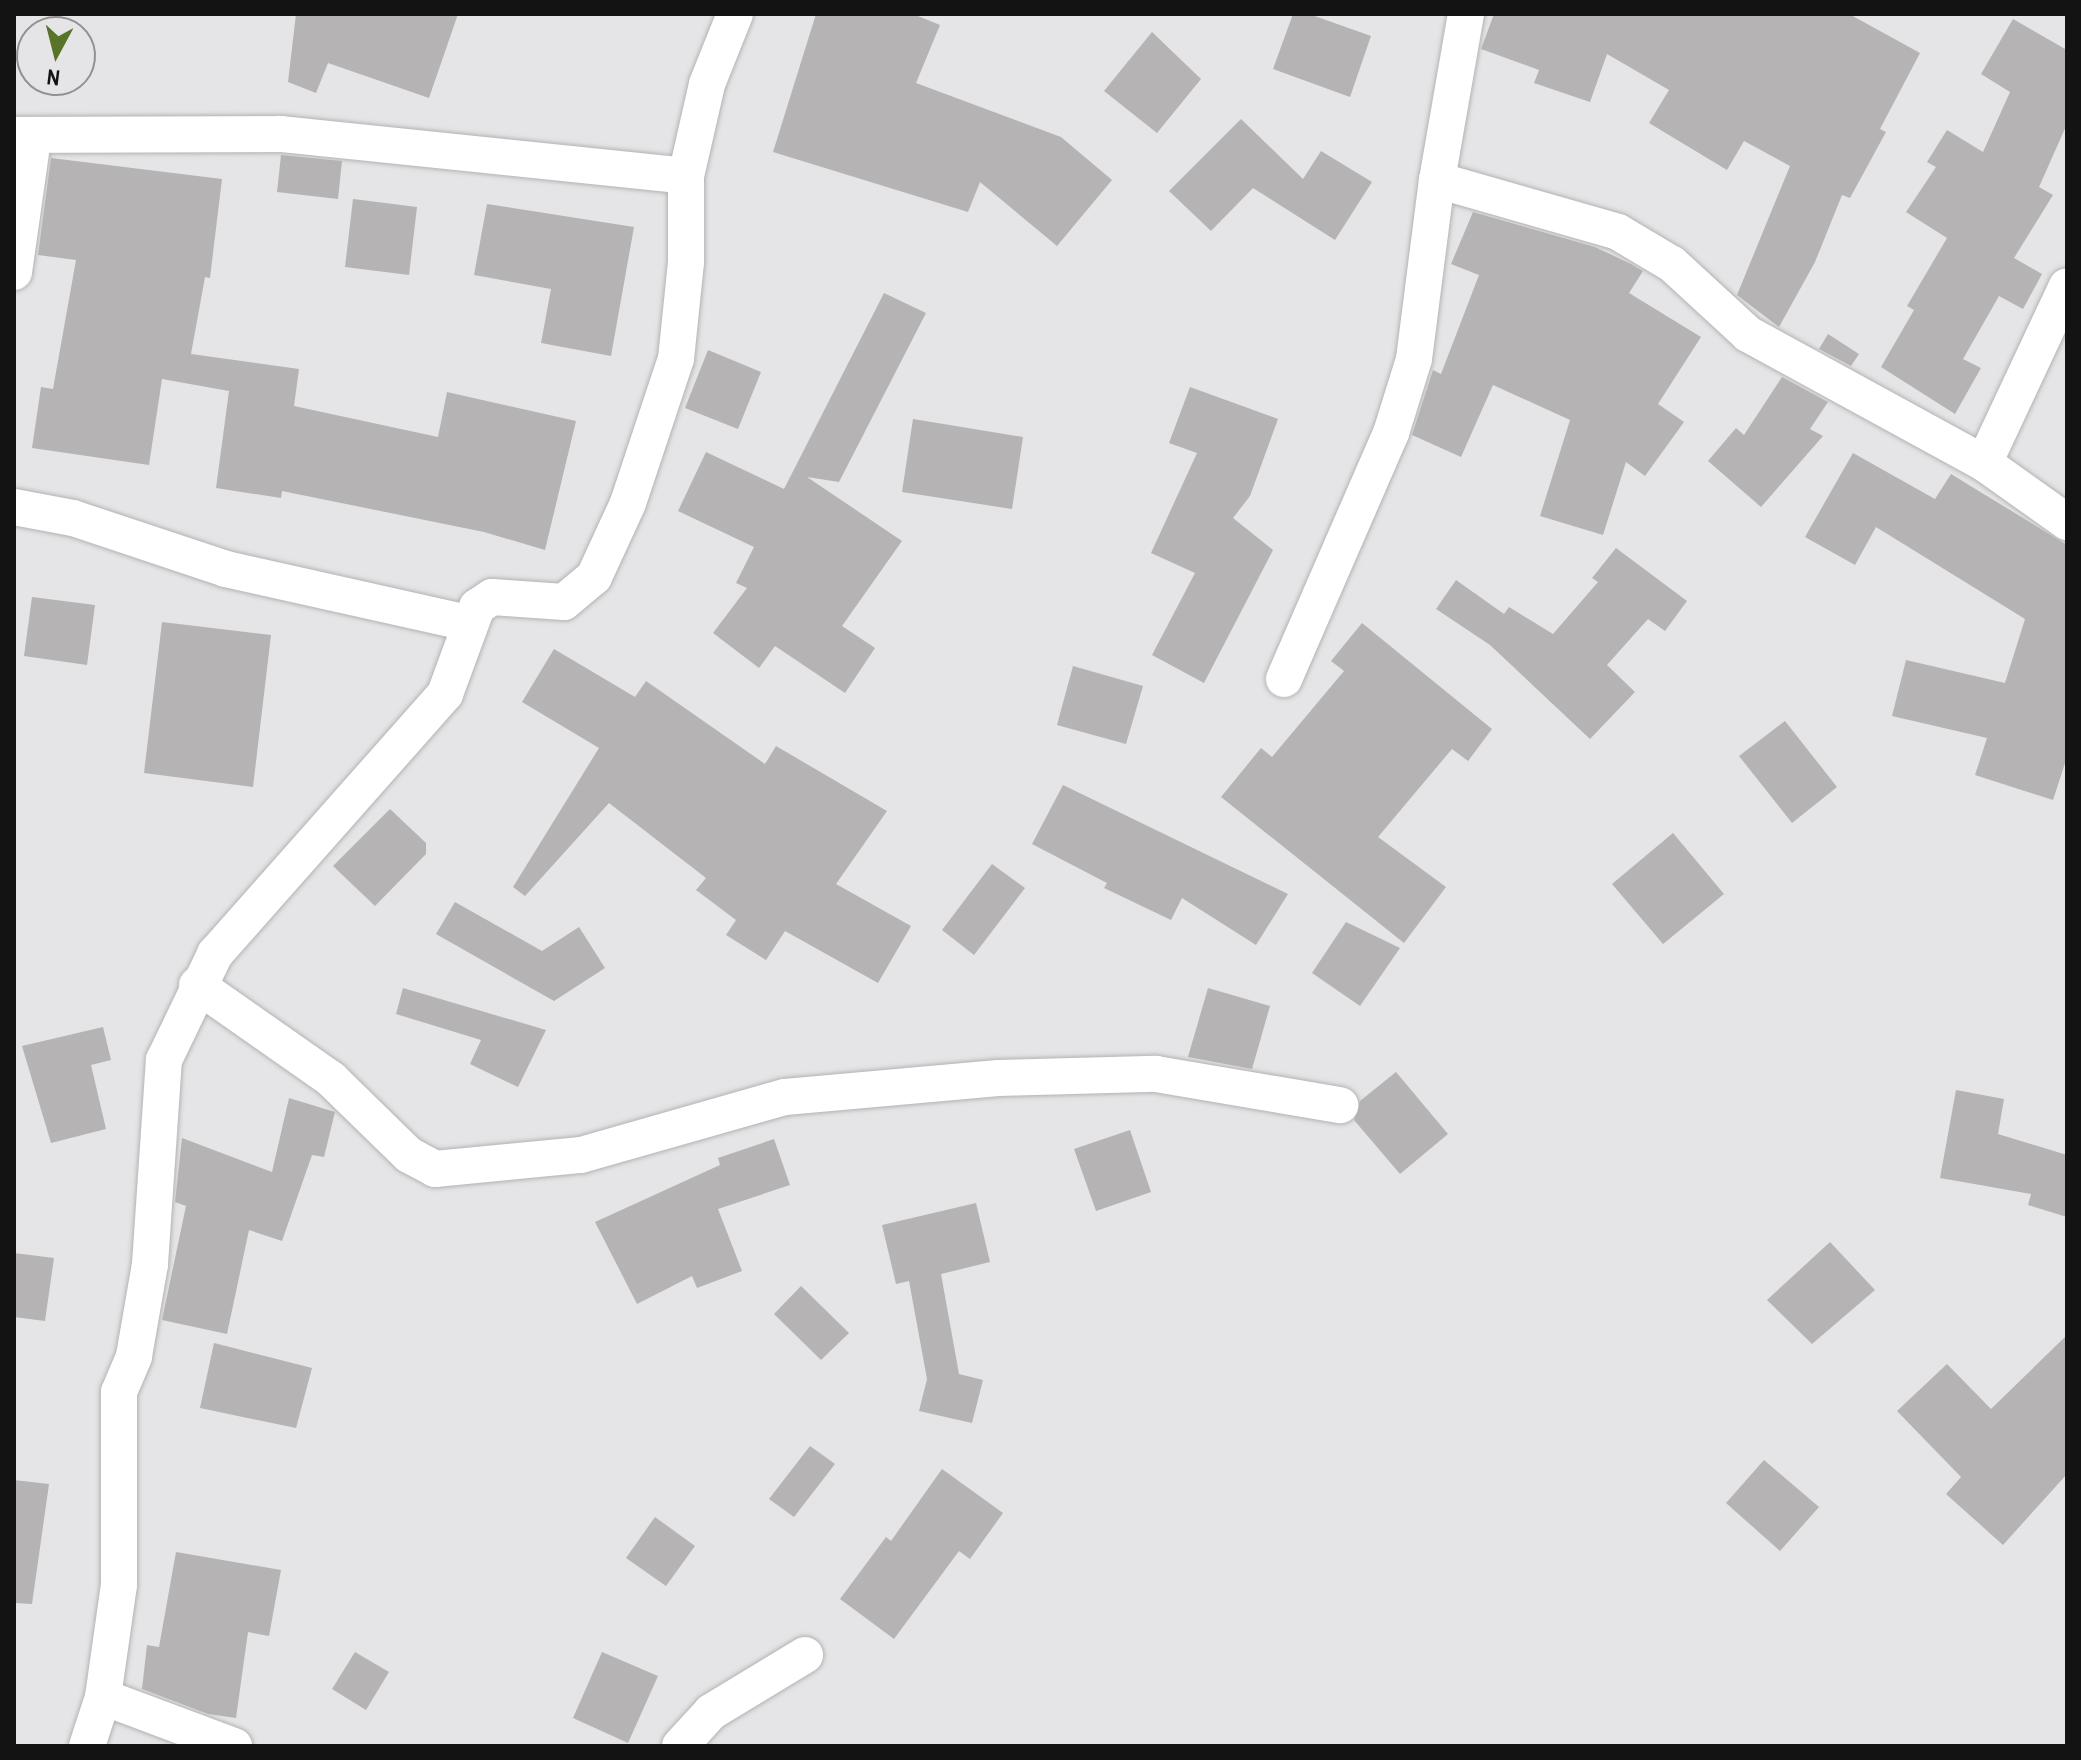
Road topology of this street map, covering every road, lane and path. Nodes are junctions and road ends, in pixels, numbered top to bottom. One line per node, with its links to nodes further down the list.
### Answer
1 (735, 14): 4 (street)
2 (1466, 14): 5 (street)
3 (24, 136): 4 (street); 6 (street)
4 (686, 176): 11 (street)
5 (1437, 180): 8 (street); 12 (street)
6 (14, 272)
7 (2067, 286): 8 (street)
8 (1984, 463): 10 (street)
9 (14, 507): 11 (street)
10 (2067, 522)
11 (467, 623): 13 (street)
12 (1284, 679)
13 (197, 985): 14 (street); 16 (street)
14 (1340, 1105)
15 (805, 1655): 19 (street)
16 (103, 1697): 17 (street); 18 (street)
17 (87, 1746)
18 (234, 1746)
19 (680, 1746)

